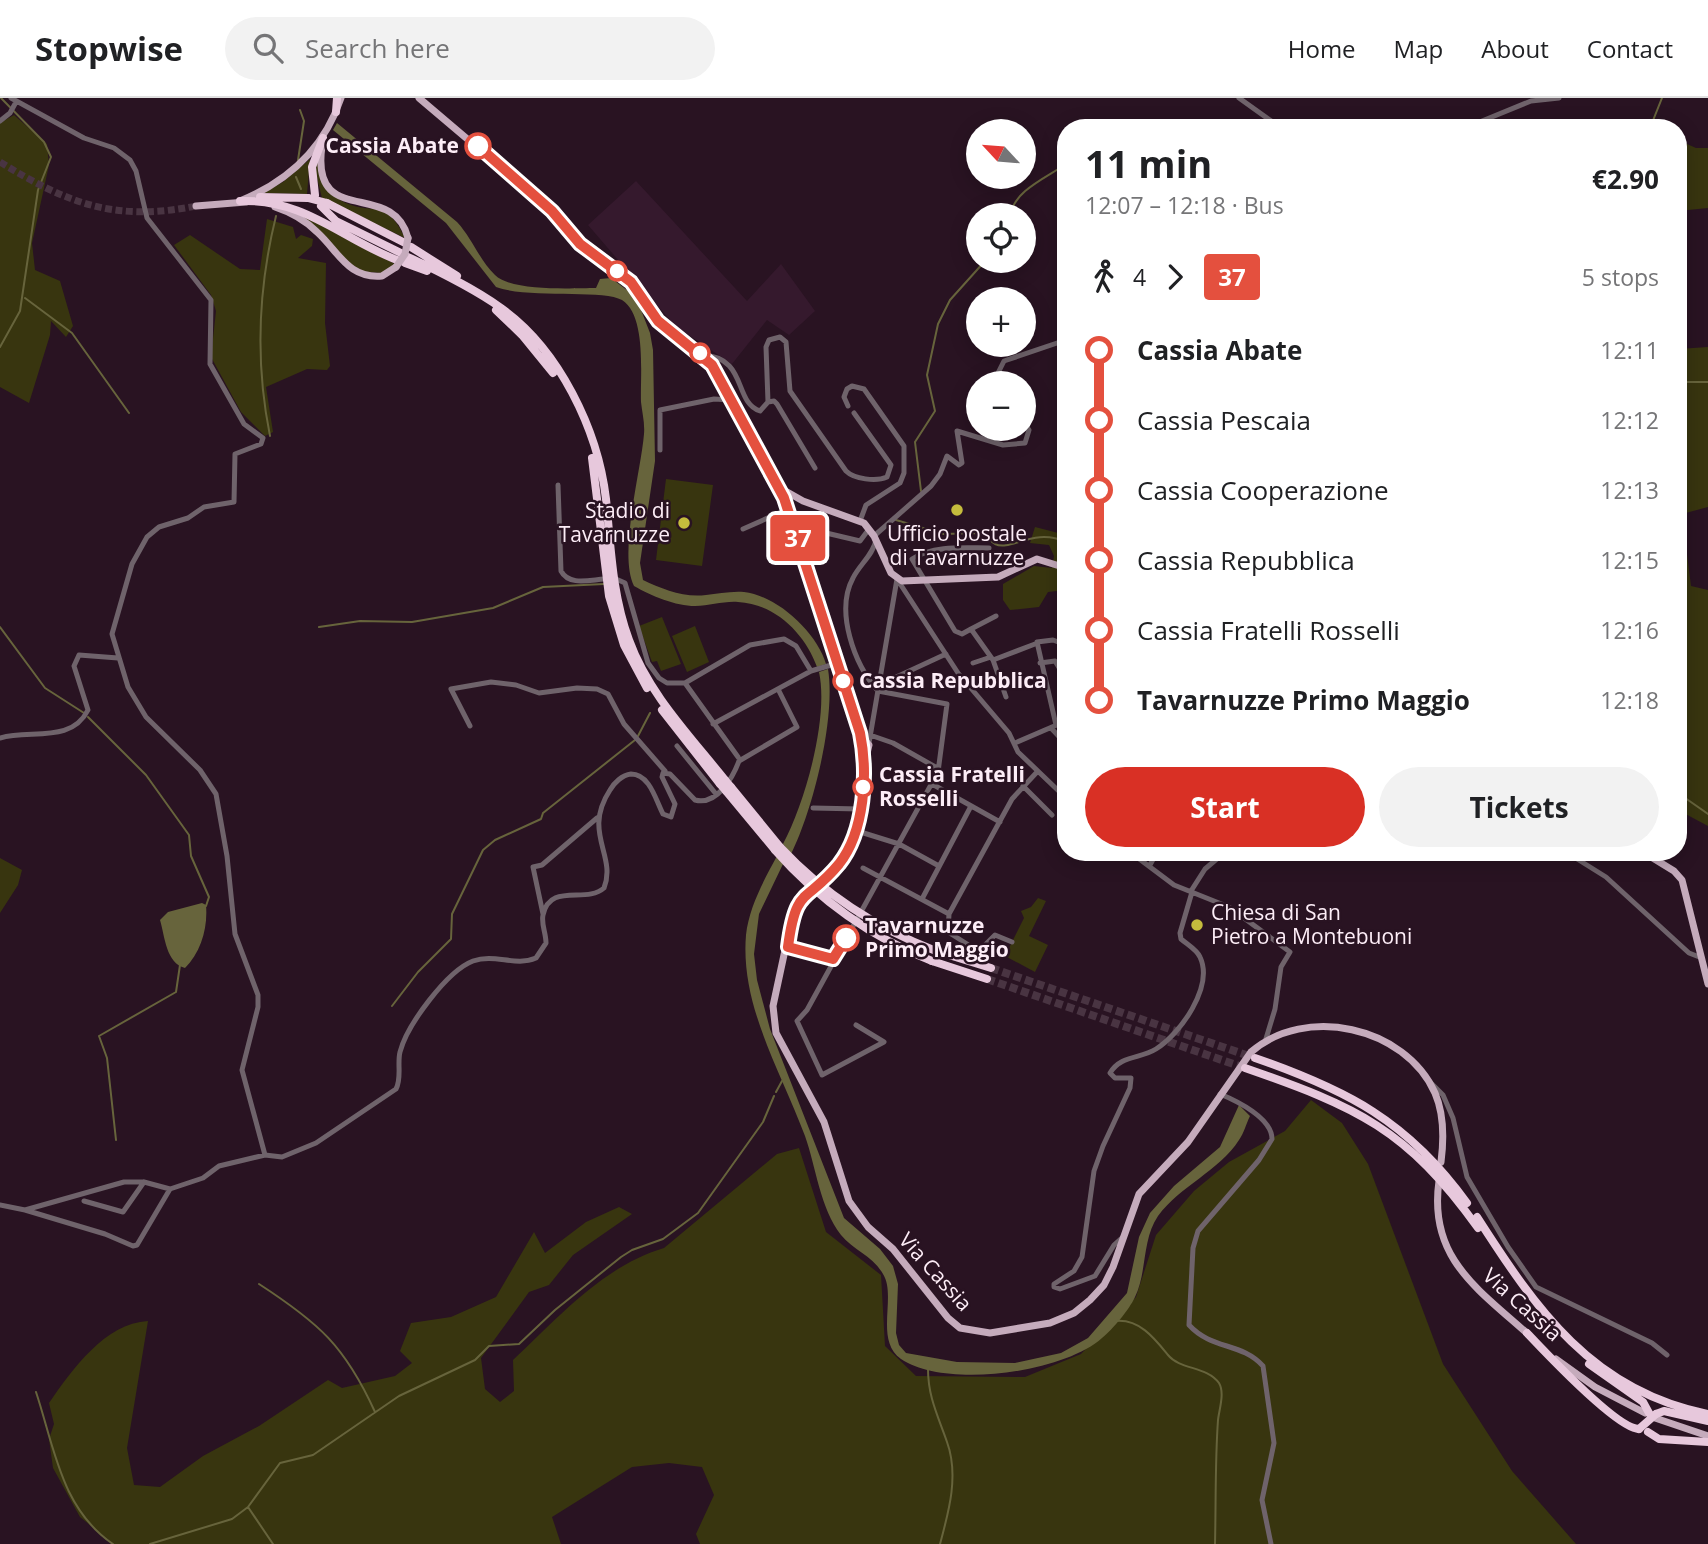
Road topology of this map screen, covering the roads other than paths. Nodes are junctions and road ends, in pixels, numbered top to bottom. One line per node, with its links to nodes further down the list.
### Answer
1 (419, 98): 19 (main road)
2 (1239, 98): 7 (street)
3 (1559, 98): 8 (street)
4 (343, 99): 6 (highway)
5 (13, 100): 9 (street); 51 (street)
6 (336, 111): 10 (main road)
7 (1268, 119)
8 (1488, 119)
9 (0, 121)
10 (323, 138): 11 (highway); 12 (main road); 15 (main road)
11 (312, 196): 12 (highway); 13 (highway, bridge)
12 (240, 201): 14 (main road); 16 (highway); 16 (main road)
13 (324, 204): 15 (highway); 16 (highway)
14 (197, 206)
15 (408, 242): 16 (main road, bridge); 17 (highway)
16 (402, 260): 17 (highway)
17 (475, 292): 87 (highway)
18 (1057, 343): 20 (street)
19 (702, 355): 21 (main road); 22 (street)
20 (999, 371)
21 (731, 400): 28 (street); 31 (main road)
22 (768, 402): 24 (street); 29 (street)
23 (848, 406): 35 (street)
24 (854, 413)
25 (966, 434): 37 (street)
26 (990, 441): 27 (street)
27 (1026, 441)
28 (660, 450)
29 (815, 468)
30 (558, 485): 42 (street)
31 (779, 487): 32 (main road); 33 (main road)
32 (800, 499): 33 (main road); 35 (main road)
33 (786, 503): 36 (street); 55 (main road)
34 (810, 520): 37 (street)
35 (860, 521): 37 (main road)
36 (743, 529)
37 (873, 535): 39 (street); 40 (main road)
38 (989, 548): 45 (street)
39 (873, 551): 40 (street); 59 (street)
40 (882, 554): 44 (main road)
41 (1057, 565): 45 (main road)
42 (604, 579)
43 (616, 579): 58 (street)
44 (897, 579): 45 (main road); 50 (street); 59 (street)
45 (925, 582): 47 (street)
46 (996, 616): 47 (street)
47 (971, 629): 52 (street)
48 (1057, 642): 54 (street)
49 (1035, 644): 52 (street)
50 (946, 653): 59 (street); 69 (street)
51 (118, 658): 67 (street); 116 (street)
52 (992, 658): 53 (street); 61 (street)
53 (973, 663)
54 (1041, 663): 56 (street); 65 (street)
55 (834, 664): 57 (street); 68 (main road)
56 (1057, 664)
57 (813, 670): 58 (street); 60 (street)
58 (685, 682): 62 (street)
59 (878, 688): 68 (street); 72 (street)
60 (778, 689): 62 (street); 71 (street)
61 (1006, 697)
62 (713, 724): 71 (street)
63 (1057, 724): 65 (street)
64 (470, 726): 73 (street)
65 (1053, 726): 66 (street); 69 (street)
66 (1057, 732)
67 (0, 737)
68 (867, 741): 72 (street); 81 (main road)
69 (1015, 743): 74 (street)
70 (677, 746): 78 (street)
71 (740, 758): 78 (street)
72 (939, 769): 75 (street)
73 (665, 771): 78 (street); 83 (street)
74 (1037, 772): 76 (street); 77 (street)
75 (932, 784): 79 (street); 86 (street)
76 (1024, 786): 82 (street); 84 (street)
77 (1057, 791)
78 (716, 794)
79 (971, 806): 84 (street); 94 (street)
80 (813, 808): 81 (street)
81 (860, 809): 85 (main road)
82 (1052, 815)
83 (597, 818): 101 (street); 101 (street)
84 (1000, 822): 102 (street)
85 (855, 830): 86 (street); 97 (main road)
86 (899, 844): 94 (street); 96 (street)
87 (777, 848): 107 (highway, bridge); 108 (highway, bridge)
88 (1144, 861): 93 (street)
89 (1152, 861): 93 (street)
90 (1214, 861): 99 (street)
91 (1580, 861): 105 (street)
92 (1656, 861): 105 (main road)
93 (1150, 865): 99 (street)
94 (939, 866): 100 (street)
95 (863, 868): 96 (street)
96 (880, 878): 100 (street); 106 (street)
97 (821, 880)
98 (809, 890): 104 (main road, Via Cassia)
99 (1192, 892): 111 (street); 124 (street)
100 (922, 899): 102 (street)
101 (543, 914): 116 (street)
102 (949, 914): 103 (street)
103 (1012, 942)
104 (788, 947): 106 (street); 124 (main road, Via Cassia)
105 (1702, 958): 109 (main road)
106 (833, 959): 110 (street)
107 (991, 968)
108 (987, 979)
109 (1708, 984)
110 (856, 1025)
111 (1265, 1042): 114 (main road, Via Cassia); 115 (main road, Via Cassia)
112 (1255, 1058): 128 (highway, bridge)
113 (1245, 1068): 127 (highway, bridge)
114 (1428, 1081): 117 (main road, Via Cassia); 126 (street)
115 (1220, 1094): 124 (main road, Via Cassia); 133 (street)
116 (265, 1154): 120 (street)
117 (1441, 1162)
118 (1438, 1181): 125 (main road, Via Cassia)
119 (144, 1182): 120 (street); 121 (street); 123 (street)
120 (170, 1189): 123 (street)
121 (84, 1201)
122 (0, 1205): 123 (street)
123 (25, 1210)
124 (1124, 1236)
125 (1527, 1333): 129 (main road, Via Cassia); 129 (highway)
126 (1667, 1355)
127 (1589, 1364): 129 (highway); 130 (highway)
128 (1708, 1413)
129 (1649, 1420): 130 (highway); 131 (main road, Via Cassia); 132 (highway)
130 (1708, 1420)
131 (1708, 1436)
132 (1708, 1442)
133 (1271, 1544)

